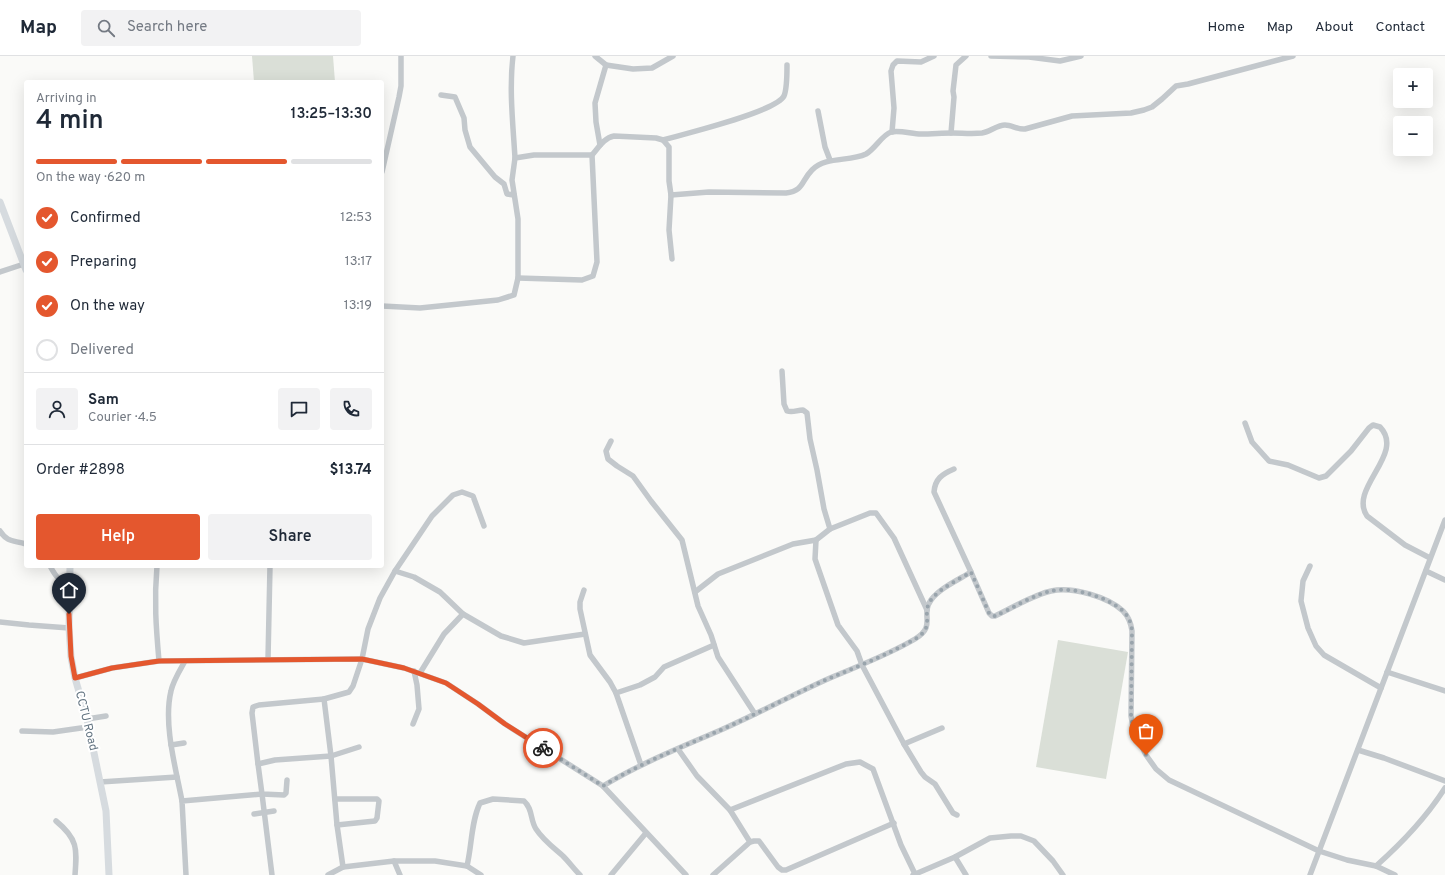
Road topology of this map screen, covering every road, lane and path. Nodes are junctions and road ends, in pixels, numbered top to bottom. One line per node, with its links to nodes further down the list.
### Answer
1 (401, 56): 22 (street)
2 (513, 56): 20 (street)
3 (595, 56): 11 (street)
4 (673, 56): 11 (street)
5 (934, 56): 15 (street)
6 (966, 56): 16 (street)
7 (991, 56): 10 (street)
8 (1081, 56): 10 (street)
9 (1294, 56): 16 (street)
10 (1029, 57)
11 (606, 65): 18 (street)
12 (787, 65): 17 (street)
13 (441, 95): 23 (street)
14 (818, 111): 21 (street)
15 (892, 132): 16 (street); 21 (street)
16 (951, 133)
17 (663, 140): 18 (street); 24 (street)
18 (600, 145): 19 (street)
19 (592, 155): 20 (street); 30 (street)
20 (515, 158): 23 (street)
21 (830, 160): 24 (street)
22 (384, 163)
23 (514, 195): 30 (street)
24 (671, 195): 26 (street)
25 (0, 202): 27 (street)
26 (672, 259)
27 (24, 264)
28 (24, 267): 29 (street)
29 (0, 272)
30 (518, 278): 31 (street)
31 (384, 306)
32 (782, 371): 38 (street)
33 (1245, 423): 42 (street)
34 (610, 441): 54 (street)
35 (954, 469): 50 (street)
36 (1445, 520): 42 (street)
37 (484, 526): 48 (street)
38 (830, 529): 40 (street); 55 (street)
39 (0, 531): 41 (street)
40 (816, 540): 54 (street); 65 (street)
41 (24, 544)
42 (1430, 558): 49 (street)
43 (1310, 566): 69 (street)
44 (51, 568): 52 (street)
45 (70, 568): 52 (street, CCTU Road)
46 (158, 568): 63 (street)
47 (270, 568): 61 (street)
48 (395, 571): 56 (street); 62 (street)
49 (1426, 571): 51 (street); 67 (street)
50 (971, 572): 55 (street); 108 (street)
51 (1445, 580)
52 (70, 585): 58 (street, CCTU Road)
53 (584, 590): 59 (street)
54 (695, 592): 60 (street)
55 (927, 610): 65 (street)
56 (463, 614): 59 (street); 66 (street)
57 (0, 622): 58 (street)
58 (69, 628): 68 (street, CCTU Road)
59 (585, 634): 71 (street)
60 (714, 645): 71 (street); 73 (street)
61 (268, 659): 62 (street); 64 (street)
62 (362, 659): 66 (street); 72 (street)
63 (159, 661): 64 (street); 68 (street)
64 (185, 661): 82 (street)
65 (862, 665): 73 (street); 81 (street)
66 (417, 672): 76 (street); 93 (street)
67 (1387, 672): 69 (street); 70 (street)
68 (75, 678): 75 (street, CCTU Road)
69 (1381, 688): 85 (street)
70 (1445, 691)
71 (616, 693): 88 (street)
72 (324, 700): 86 (street); 87 (street)
73 (755, 714): 84 (street)
74 (106, 716): 75 (street)
75 (87, 719): 77 (street, CCTU Road)
76 (413, 724)
77 (88, 727): 79 (street); 92 (street, CCTU Road)
78 (942, 728): 81 (street)
79 (22, 731)
80 (184, 744): 82 (street)
81 (904, 744): 102 (street)
82 (171, 745): 89 (street)
83 (359, 747): 86 (street)
84 (678, 749): 88 (street); 98 (street)
85 (1358, 750): 91 (street); 108 (street)
86 (331, 756): 87 (street); 96 (street)
87 (258, 764): 95 (street)
88 (641, 765): 93 (street)
89 (177, 777): 92 (street); 97 (street)
90 (287, 780): 95 (street)
91 (1445, 781)
92 (100, 782): 116 (street, CCTU Road)
93 (603, 786): 106 (street)
94 (1445, 788): 112 (street)
95 (262, 794): 97 (street); 100 (street)
96 (335, 799): 105 (street); 105 (street)
97 (182, 801): 117 (street)
98 (730, 810): 104 (street); 107 (street)
99 (274, 811): 100 (street)
100 (263, 812): 101 (street); 118 (street)
101 (254, 814)
102 (957, 816)
103 (56, 821): 115 (street)
104 (894, 823): 107 (street); 114 (street)
105 (337, 825): 113 (street)
106 (646, 833): 123 (street); 124 (street)
107 (750, 842): 125 (street)
108 (1320, 851): 112 (street); 128 (street)
109 (955, 857): 114 (street); 126 (street); 127 (street)
110 (394, 861): 111 (street); 113 (street); 120 (street)
111 (467, 866): 121 (street); 122 (street)
112 (1376, 866): 129 (street)
113 (343, 867): 119 (street)
114 (914, 874)
115 (75, 875)
116 (109, 875)
117 (186, 875)
118 (272, 875)
119 (328, 875)
120 (400, 875)
121 (480, 875)
122 (580, 875)
123 (611, 875)
124 (686, 875)
125 (714, 875)
126 (966, 875)
127 (1063, 875)
128 (1310, 875)
129 (1395, 875)

